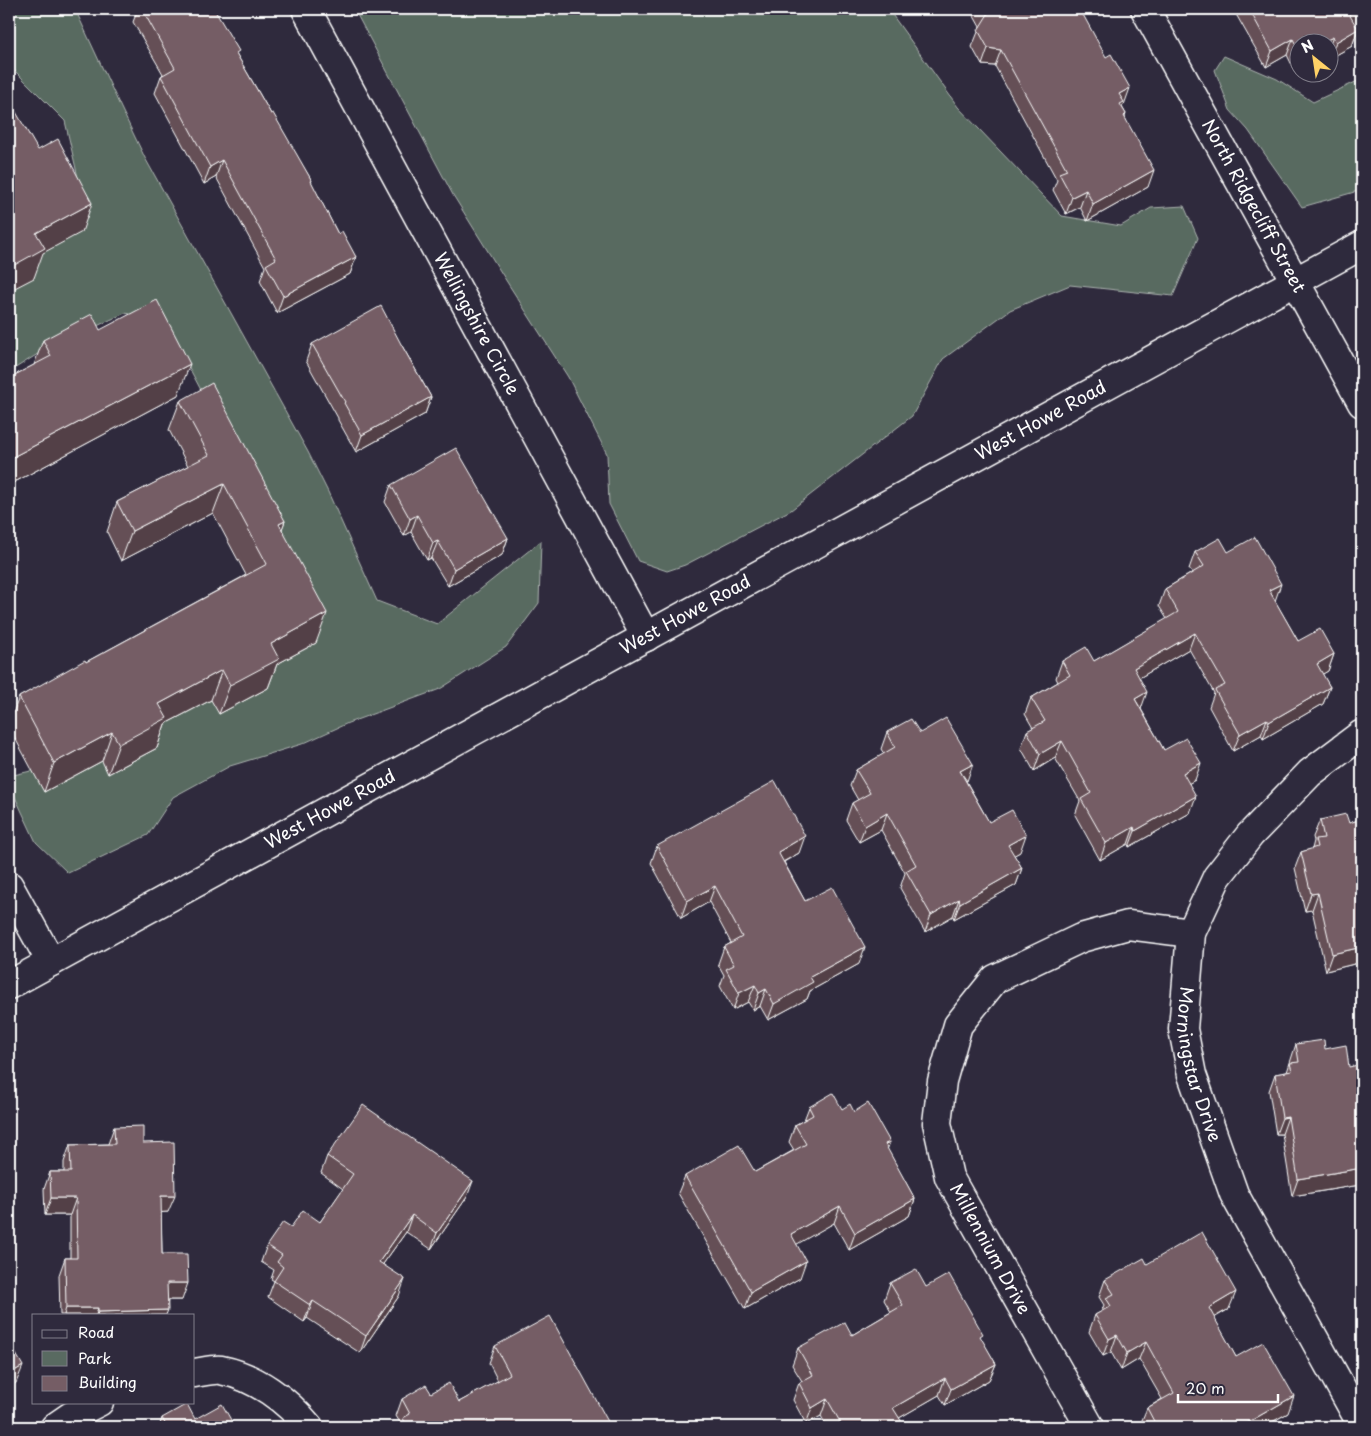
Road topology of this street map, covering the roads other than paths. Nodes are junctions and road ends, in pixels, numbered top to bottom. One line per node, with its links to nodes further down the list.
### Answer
1 (306, 9): 6 (street, Wellingshire Circle)
2 (1145, 9): 4 (street, North Ridgecliff Street)
3 (1362, 245): 4 (street, West Howe Road)
4 (1296, 282): 5 (street, North Ridgecliff Street); 6 (street, West Howe Road)
5 (1362, 403)
6 (646, 637): 10 (street, West Howe Road)
7 (1361, 739): 9 (street, Morningstar Drive)
8 (9, 886): 10 (street)
9 (1191, 933): 14 (street, Morningstar Drive); 17 (street, Millennium Drive)
10 (51, 962): 11 (street, West Howe Road)
11 (9, 986)
12 (195, 1373): 16 (street)
13 (95, 1404): 15 (street)
14 (1362, 1426)
15 (55, 1427)
16 (309, 1427)
17 (1090, 1427)

